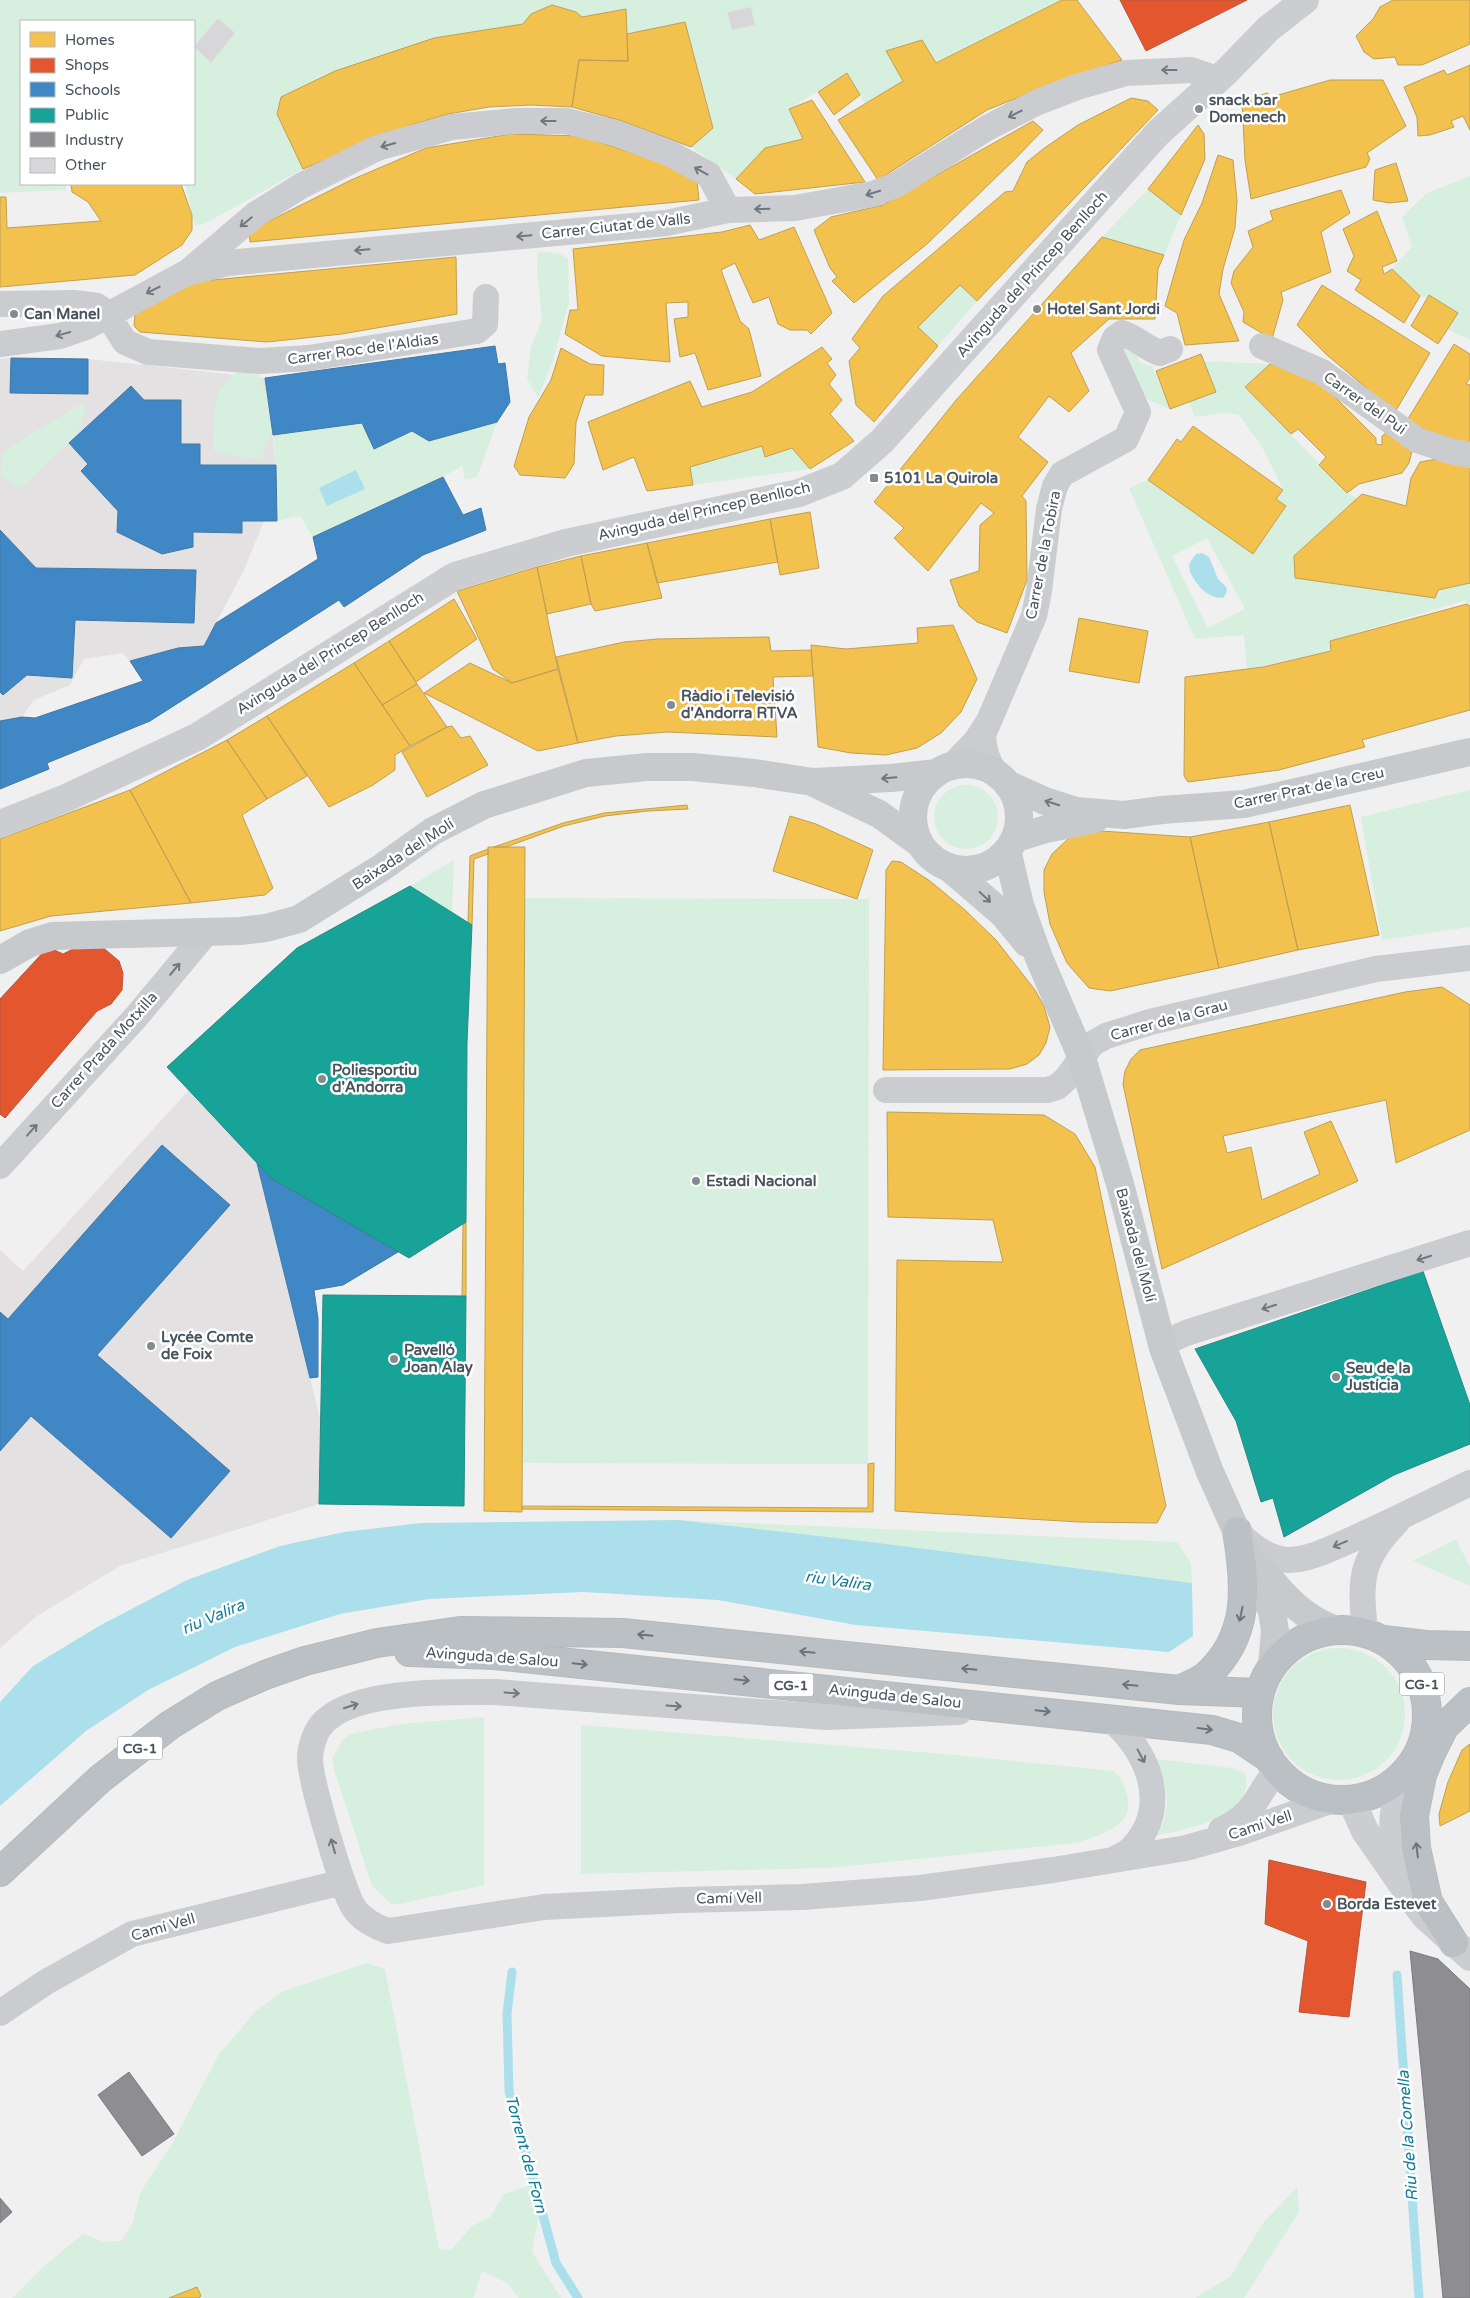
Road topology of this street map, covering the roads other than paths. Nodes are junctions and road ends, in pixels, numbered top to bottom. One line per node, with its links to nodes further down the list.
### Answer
1 (1305, 0): 2 (street, Avinguda del Princep Benlloch)
2 (1217, 79): 3 (street, Carrer Ciutat de Valls, one-way to 3); 18 (street, Avinguda del Princep Benlloch)
3 (728, 210): 4 (street, Carrer Ciutat de Valls, one-way to 4); 4 (street, one-way to 4)
4 (186, 274): 7 (street, Carrer Ciutat de Valls, one-way to 7)
5 (486, 297): 7 (street, Carrer Roc de l'Aldias)
6 (0, 304): 7 (street)
7 (107, 314): 8 (street, Carrer Ciutat de Valls, one-way to 8)
8 (0, 344)
9 (1262, 346): 11 (street, Carrer del Pui)
10 (1170, 349): 12 (street, Carrer de la Tobira)
11 (1470, 454)
12 (987, 724): 14 (street); 15 (street)
13 (1470, 752): 17 (main road, Carrer Prat de la Creu)
14 (944, 770): 15 (main road); 16 (main road, Baixada del Molí, one-way to 16); 19 (main road)
15 (1001, 779): 17 (main road, one-way to 15); 20 (main road)
16 (813, 782): 19 (main road, Baixada del Molí); 22 (main road, Baixada del Molí)
17 (1116, 815): 20 (main road)
18 (0, 824)
19 (919, 843): 21 (main road)
20 (1010, 845): 21 (main road); 23 (main road, Baixada del Molí)
21 (947, 866): 23 (main road, Baixada del Molí, one-way to 23)
22 (206, 933): 25 (main road, Baixada del Molí); 28 (street, Carrer Prada Motxilla, one-way to 22)
23 (1040, 958): 26 (main road, Baixada del Molí)
24 (1470, 958): 26 (street, Carrer de la Grau)
25 (0, 960)
26 (1082, 1058): 27 (street, Carrer de la Grau); 30 (main road, Baixada del Molí)
27 (886, 1090)
28 (0, 1166)
29 (1470, 1243): 30 (street, one-way to 30)
30 (1162, 1344): 33 (main road, Baixada del Molí)
31 (1470, 1483): 32 (street)
32 (1401, 1518): 33 (street, one-way to 33); 35 (street)
33 (1237, 1531): 34 (main road, Baixada del Molí); 37 (main road, Baixada del Molí); 39 (highway, one-way to 39)
34 (1336, 1630): 35 (highway, CG-1); 37 (highway, CG-1)
35 (1374, 1636): 36 (highway, CG-1); 44 (highway, CG-1)
36 (1470, 1646)
37 (1273, 1658): 40 (highway, CG-1)
38 (305, 1662): 39 (highway, Avinguda de Salou / CG-1, one-way to 38); 42 (highway, Avinguda de Salou / CG-1, one-way to 42); 50 (highway, Avinguda de Salou / CG-1)
39 (1179, 1690): 40 (highway, CG-1)
40 (1260, 1693): 45 (highway, CG-1)
41 (1470, 1701): 44 (highway, CG-1); 53 (highway, one-way to 41)
42 (1014, 1708): 43 (highway, Avinguda de Salou / CG-1, one-way to 43); 51 (street, one-way to 42)
43 (1110, 1719): 45 (highway, Avinguda de Salou / CG-1, one-way to 45); 49 (street, Camí Vell, one-way to 49)
44 (1422, 1744): 46 (highway, CG-1)
45 (1273, 1764): 47 (highway, CG-1); 48 (street, Camí Vell)
46 (1407, 1770): 47 (highway, CG-1); 52 (street)
47 (1342, 1800): 48 (street, Camí Vell); 52 (street)
48 (1186, 1848): 49 (street, Camí Vell)
49 (1112, 1862): 51 (street, Camí Vell)
50 (0, 1872)
51 (343, 1882): 54 (street, Camí Vell)
52 (1409, 1893): 53 (street)
53 (1462, 1950)
54 (0, 2013)

